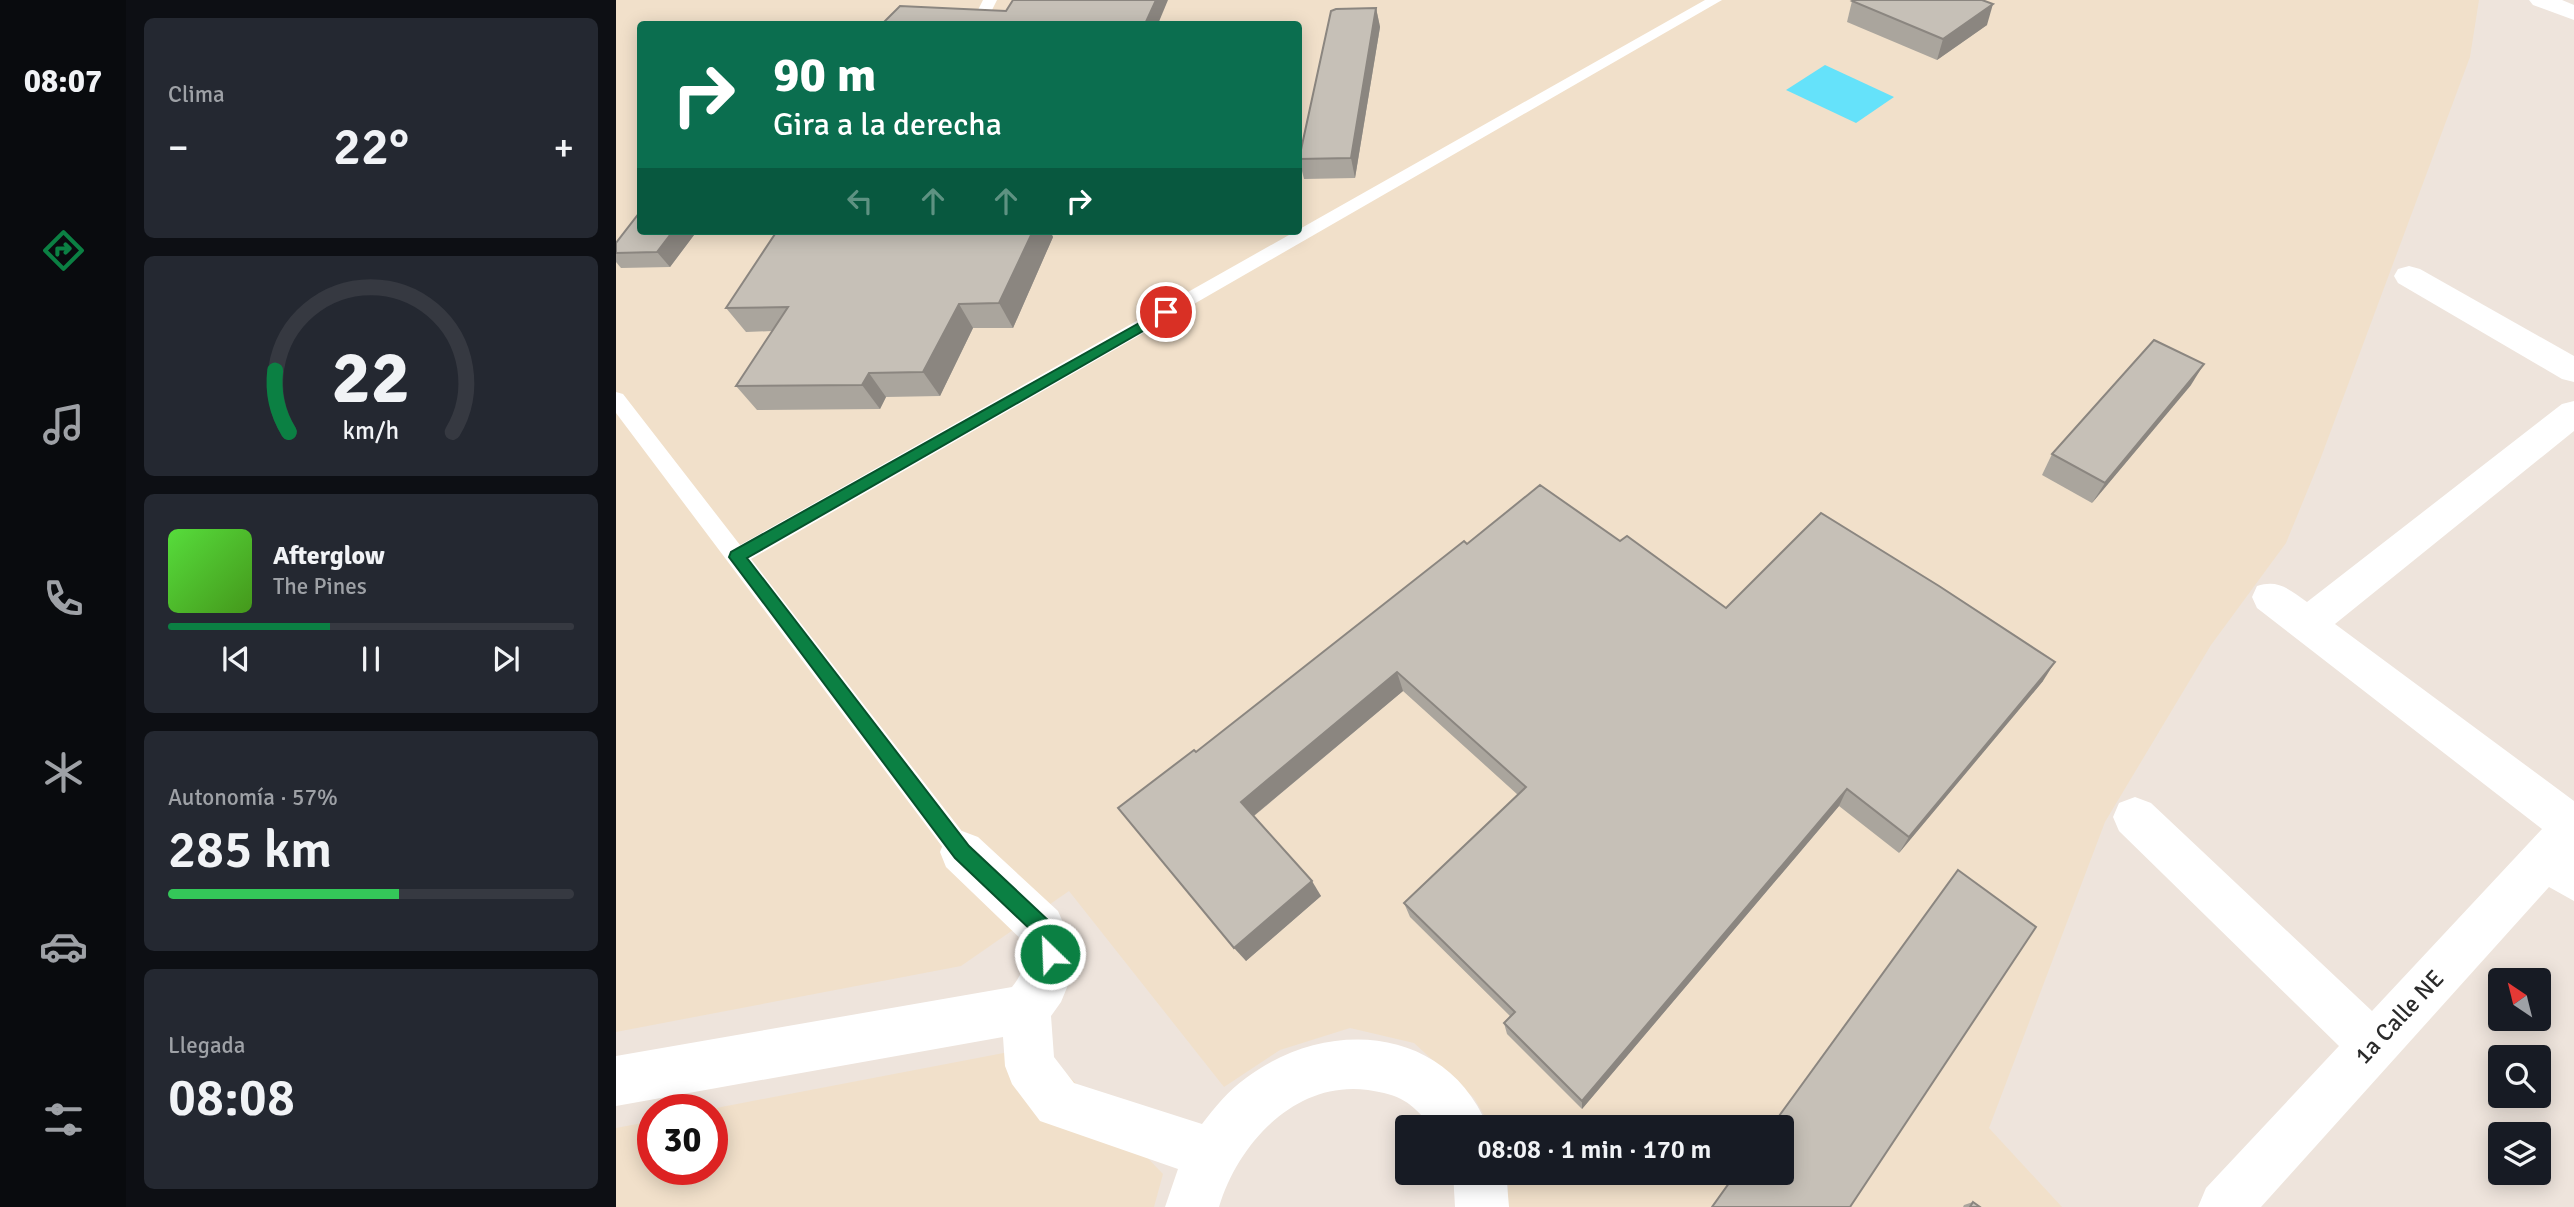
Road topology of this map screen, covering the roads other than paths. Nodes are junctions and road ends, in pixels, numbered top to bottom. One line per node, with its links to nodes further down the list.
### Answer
1 (990, 0): 5 (lane)
2 (1715, 0): 10 (lane)
3 (2541, 0): 4 (street)
4 (2574, 13)
5 (980, 21)
6 (2409, 276): 7 (street)
7 (2574, 371)
8 (616, 399): 10 (lane)
9 (2574, 413): 12 (street)
10 (737, 557): 15 (lane)
11 (2271, 597): 12 (street)
12 (2307, 624): 14 (street)
13 (2135, 817): 17 (street)
14 (2567, 848): 17 (street, 1a Calle NE)
15 (962, 852): 16 (street)
16 (1026, 1009): 18 (street); 20 (street)
17 (2373, 1045): 24 (street, 1a Calle NE)
18 (616, 1081)
19 (1454, 1115): 20 (street)
20 (1213, 1154): 22 (street)
21 (1482, 1185): 23 (street)
22 (1192, 1207)
23 (1482, 1207)
24 (2225, 1207)

